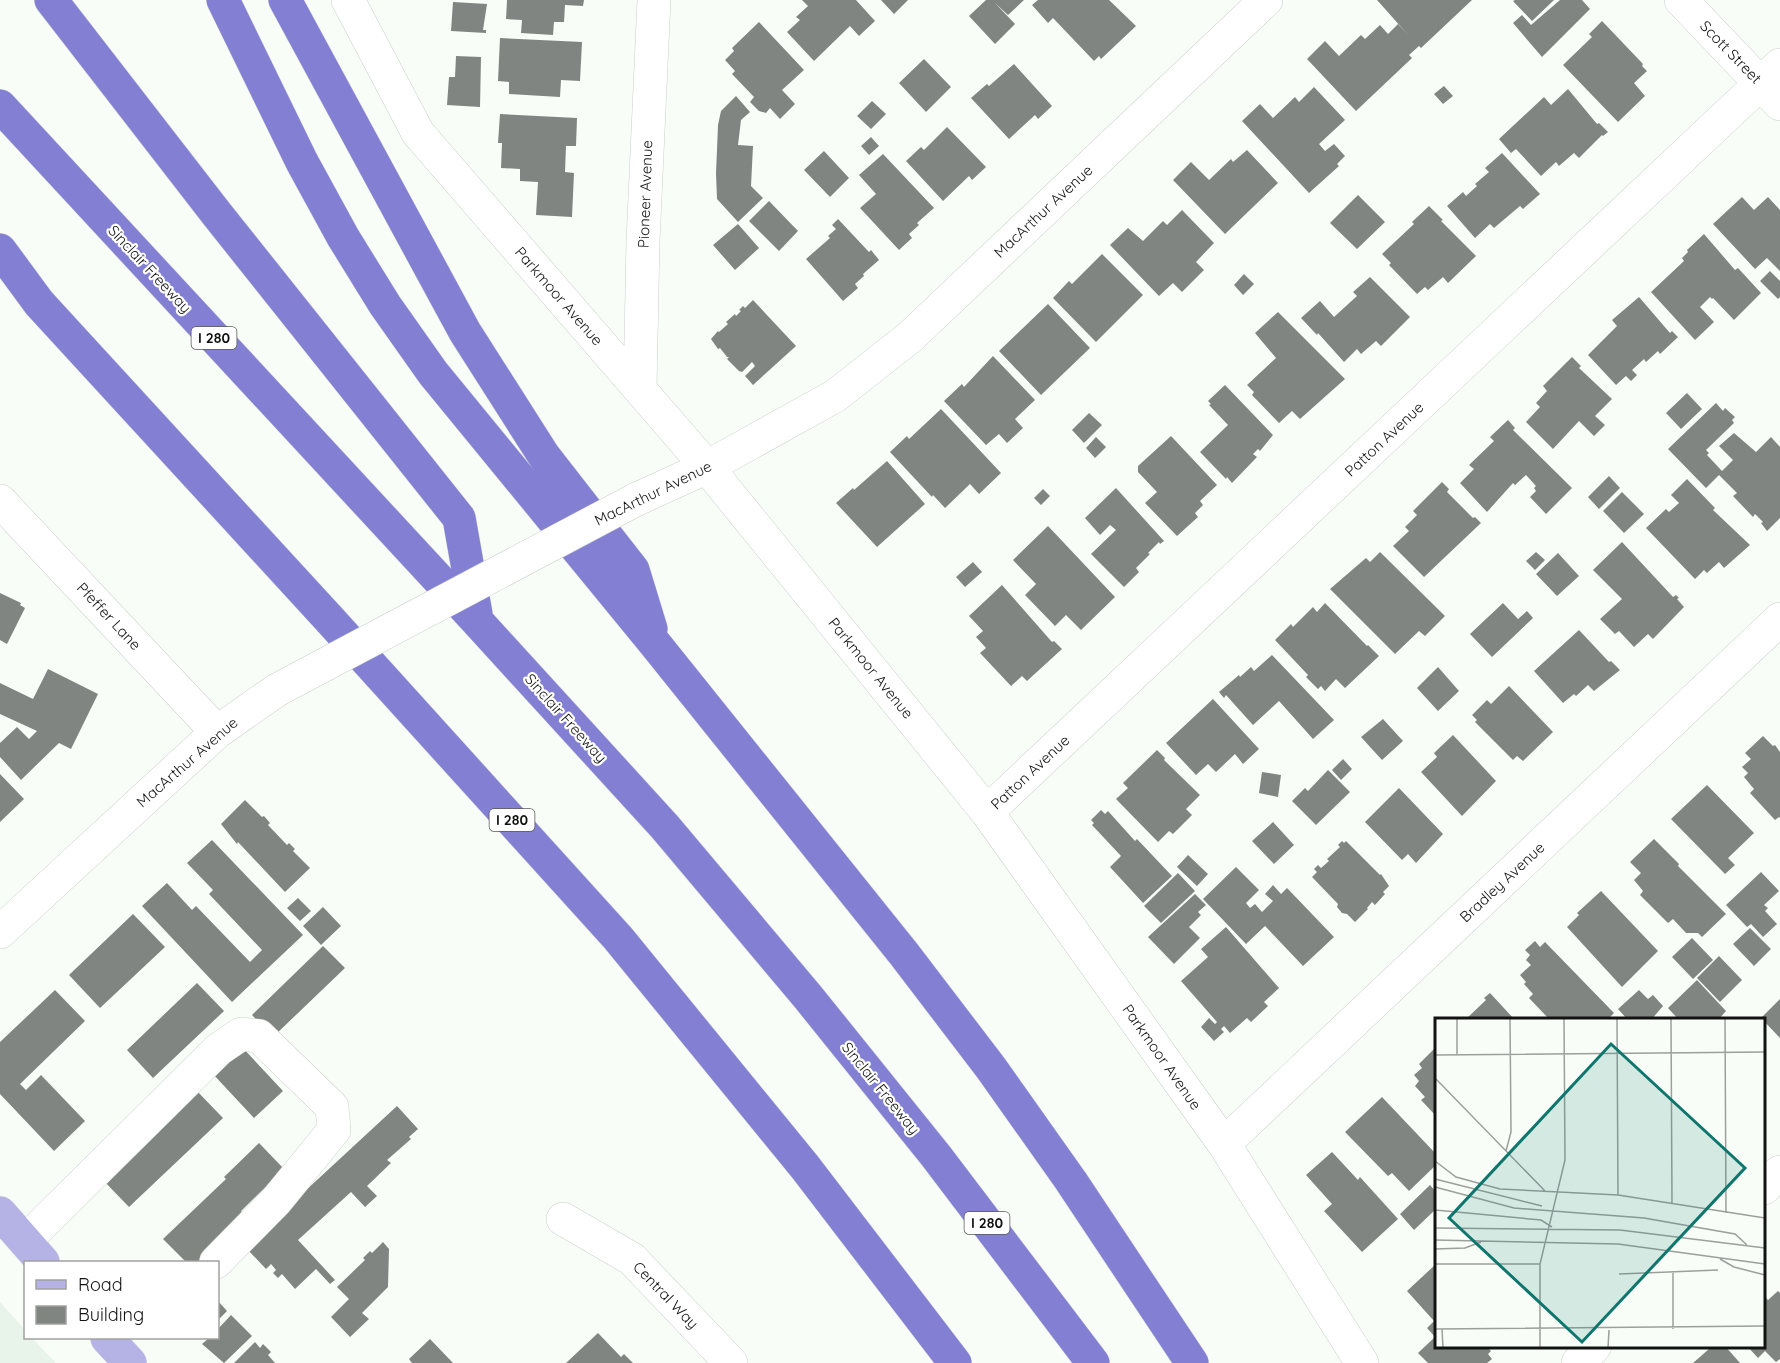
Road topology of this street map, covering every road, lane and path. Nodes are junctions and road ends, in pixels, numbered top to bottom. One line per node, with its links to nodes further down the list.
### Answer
1 (51, 0): 17 (highway)
2 (223, 0): 18 (highway)
3 (285, 0): 18 (highway)
4 (348, 0): 13 (street, Parkmoor Avenue)
5 (654, 0): 13 (street, Pioneer Avenue)
6 (1266, 0): 14 (street, MacArthur Avenue)
7 (1681, 0): 8 (street, Scott Street)
8 (1774, 84): 20 (street, Patton Avenue)
9 (0, 106): 17 (highway, Sinclair Freeway / I 280)
10 (0, 250): 12 (highway, I 280)
11 (0, 284): 12 (highway)
12 (39, 303): 31 (highway, I 280)
13 (640, 389): 14 (street, Parkmoor Avenue)
14 (707, 467): 19 (street, MacArthur Avenue, bridge); 20 (street, Parkmoor Avenue)
15 (0, 501): 19 (street, Pfeffer Lane)
16 (1780, 619): 22 (street, Bradley Avenue)
17 (477, 621): 32 (highway, Sinclair Freeway / I 280)
18 (656, 645): 33 (highway)
19 (217, 732): 21 (street, MacArthur Avenue)
20 (987, 812): 22 (street, Parkmoor Avenue)
21 (0, 932)
22 (1224, 1144): 34 (street, Parkmoor Avenue)
23 (1780, 1172): 24 (street)
24 (1765, 1187)
25 (0, 1213): 27 (main road)
26 (563, 1219): 30 (street, Central Way)
27 (34, 1252): 28 (street)
28 (218, 1261)
29 (1594, 1348): 35 (street)
30 (731, 1363)
31 (955, 1363)
32 (1093, 1363)
33 (1192, 1363)
34 (1362, 1363)
35 (1578, 1363)

